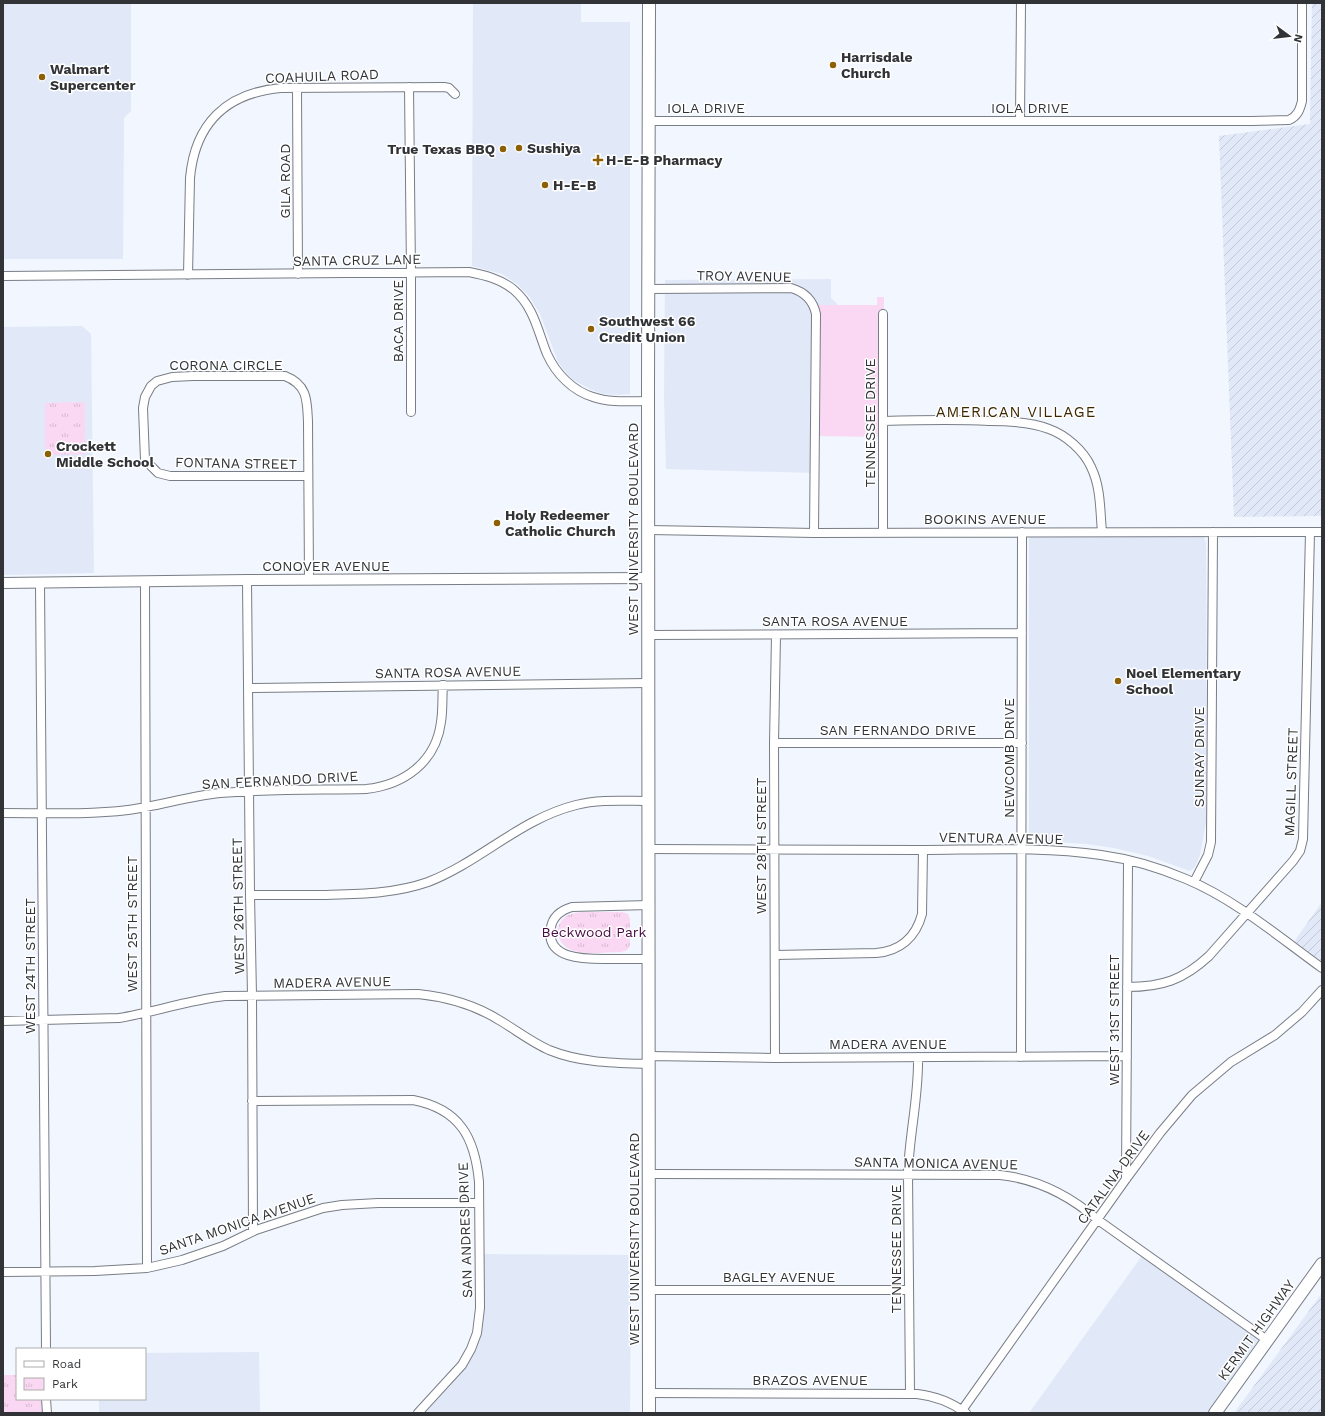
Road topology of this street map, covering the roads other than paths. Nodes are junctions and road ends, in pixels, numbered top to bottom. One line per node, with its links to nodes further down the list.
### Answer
1 (649, 3): 7 (main road, WEST UNIVERSITY BOULEVARD)
2 (1021, 3): 8 (street)
3 (1302, 3): 8 (street, IOLA DRIVE)
4 (409, 87): 5 (street, COAHUILA ROAD); 6 (street, COAHUILA ROAD); 9 (street, BACA DRIVE)
5 (297, 89): 10 (street, GILA ROAD); 11 (street, COAHUILA ROAD)
6 (455, 94)
7 (649, 121): 8 (street, IOLA DRIVE); 13 (main road, WEST UNIVERSITY BOULEVARD)
8 (1020, 121)
9 (411, 273): 10 (street, SANTA CRUZ LANE); 15 (street, SANTA CRUZ LANE); 16 (street, BACA DRIVE)
10 (298, 274): 11 (street, SANTA CRUZ LANE)
11 (188, 275): 12 (street, SANTA CRUZ LANE)
12 (3, 276)
13 (648, 289): 15 (main road, WEST UNIVERSITY BOULEVARD); 26 (street, TROY AVENUE)
14 (883, 314): 17 (street, TENNESSEE DRIVE)
15 (648, 401): 20 (main road, WEST UNIVERSITY BOULEVARD)
16 (411, 412)
17 (883, 421): 22 (street); 27 (street, TENNESSEE DRIVE)
18 (145, 460): 19 (street, FONTANA STREET); 19 (street, CORONA CIRCLE)
19 (308, 476): 30 (street, CORONA CIRCLE)
20 (649, 530): 26 (street, BOOKINS AVENUE); 28 (main road, WEST UNIVERSITY BOULEVARD)
21 (1022, 532): 22 (street, BOOKINS AVENUE); 27 (street, BOOKINS AVENUE); 34 (street, NEWCOMB DRIVE)
22 (1102, 532): 23 (street, BOOKINS AVENUE)
23 (1212, 532): 24 (street, BOOKINS AVENUE); 52 (street, SUNRAY DRIVE)
24 (1310, 532): 25 (street, BOOKINS AVENUE); 55 (street, MAGILL STREET)
25 (1322, 532)
26 (814, 533): 27 (street, BOOKINS AVENUE)
27 (883, 533)
28 (648, 578): 30 (street, CONOVER AVENUE); 35 (main road, WEST UNIVERSITY BOULEVARD)
29 (247, 580): 30 (street, CONOVER AVENUE); 31 (street, CONOVER AVENUE); 39 (street, WEST 26TH STREET)
30 (309, 580)
31 (145, 581): 32 (street, CONOVER AVENUE); 44 (street, WEST 25TH STREET)
32 (40, 582): 33 (street, CONOVER AVENUE); 46 (street, WEST 24TH STREET)
33 (3, 583)
34 (1022, 633): 36 (street, SANTA ROSA AVENUE); 41 (street, NEWCOMB DRIVE)
35 (649, 635): 36 (street, SANTA ROSA AVENUE); 37 (main road, WEST UNIVERSITY BOULEVARD)
36 (776, 635): 40 (street, WEST 28TH STREET)
37 (649, 683): 38 (street, SANTA ROSA AVENUE); 43 (main road, WEST UNIVERSITY BOULEVARD)
38 (443, 685): 39 (street, SANTA ROSA AVENUE); 42 (street, SAN FERNANDO DRIVE)
39 (248, 688): 42 (street, WEST 26TH STREET)
40 (774, 743): 41 (street, SAN FERNANDO DRIVE); 48 (street, WEST 28TH STREET)
41 (1022, 743): 50 (street, NEWCOMB DRIVE)
42 (249, 791): 44 (street, SAN FERNANDO DRIVE); 53 (street, WEST 26TH STREET)
43 (648, 800): 47 (main road, WEST UNIVERSITY BOULEVARD); 53 (street)
44 (145, 808): 46 (street, SAN FERNANDO DRIVE); 62 (street, WEST 25TH STREET)
45 (3, 813): 46 (street, SAN FERNANDO DRIVE)
46 (42, 813): 64 (street, WEST 24TH STREET)
47 (649, 849): 48 (street, VENTURA AVENUE); 54 (main road, WEST UNIVERSITY BOULEVARD)
48 (774, 850): 49 (street, VENTURA AVENUE); 56 (street, WEST 28TH STREET)
49 (923, 850): 50 (street, VENTURA AVENUE); 56 (street)
50 (1022, 850): 51 (street, VENTURA AVENUE); 67 (street, NEWCOMB DRIVE)
51 (1128, 860): 52 (street, VENTURA AVENUE); 59 (street, WEST 31ST STREET)
52 (1194, 882): 55 (street, VENTURA AVENUE)
53 (250, 895): 61 (street, WEST 26TH STREET)
54 (648, 905): 57 (main road, WEST UNIVERSITY BOULEVARD); 57 (street)
55 (1246, 913): 58 (street, VENTURA AVENUE); 59 (street, MAGILL STREET)
56 (775, 954): 68 (street, WEST 28TH STREET)
57 (649, 959): 69 (main road, WEST UNIVERSITY BOULEVARD)
58 (1322, 968)
59 (1127, 987): 65 (street, WEST 31ST STREET)
60 (1322, 990): 73 (street, CATALINA DRIVE)
61 (252, 995): 62 (street, MADERA AVENUE); 69 (street, MADERA AVENUE); 70 (street, WEST 26TH STREET)
62 (146, 1013): 64 (street, MADERA AVENUE); 78 (street, WEST 25TH STREET)
63 (3, 1021): 64 (street, MADERA AVENUE)
64 (44, 1021): 80 (street, WEST 24TH STREET)
65 (1127, 1056): 67 (street, MADERA AVENUE); 73 (street, WEST 31ST STREET)
66 (918, 1057): 67 (street, MADERA AVENUE); 68 (street, MADERA AVENUE); 72 (street, TENNESSEE DRIVE)
67 (1021, 1057)
68 (775, 1058): 69 (street, MADERA AVENUE)
69 (649, 1060): 71 (main road, WEST UNIVERSITY BOULEVARD)
70 (252, 1101): 74 (street, SAN ANDRES DRIVE); 76 (street, WEST 26TH STREET)
71 (649, 1174): 72 (street, SANTA MONICA AVENUE); 81 (main road, WEST UNIVERSITY BOULEVARD)
72 (908, 1174): 75 (street, SANTA MONICA AVENUE); 82 (street, TENNESSEE DRIVE)
73 (1126, 1179): 75 (street, CATALINA DRIVE)
74 (479, 1203): 76 (street, SANTA MONICA AVENUE); 90 (street, SAN ANDRES DRIVE)
75 (1098, 1220): 83 (street, SANTA MONICA AVENUE); 88 (street, CATALINA DRIVE)
76 (253, 1231): 78 (street, SANTA MONICA AVENUE)
77 (1322, 1264): 83 (main road, KERMIT HIGHWAY)
78 (147, 1268): 80 (street, SANTA MONICA AVENUE)
79 (3, 1272): 80 (street, SANTA MONICA AVENUE)
80 (46, 1272): 84 (street, WEST 24TH STREET)
81 (649, 1290): 82 (street, BAGLEY AVENUE); 86 (main road, WEST UNIVERSITY BOULEVARD)
82 (909, 1290): 85 (street, TENNESSEE DRIVE)
83 (1267, 1340): 92 (main road, KERMIT HIGHWAY)
84 (46, 1348)
85 (910, 1393): 86 (street, BRAZOS AVENUE); 88 (street, BRAZOS AVENUE)
86 (649, 1394): 91 (main road, WEST UNIVERSITY BOULEVARD)
87 (46, 1400): 89 (street)
88 (963, 1412)
89 (47, 1413)
90 (418, 1413)
91 (649, 1413)
92 (1215, 1413)

